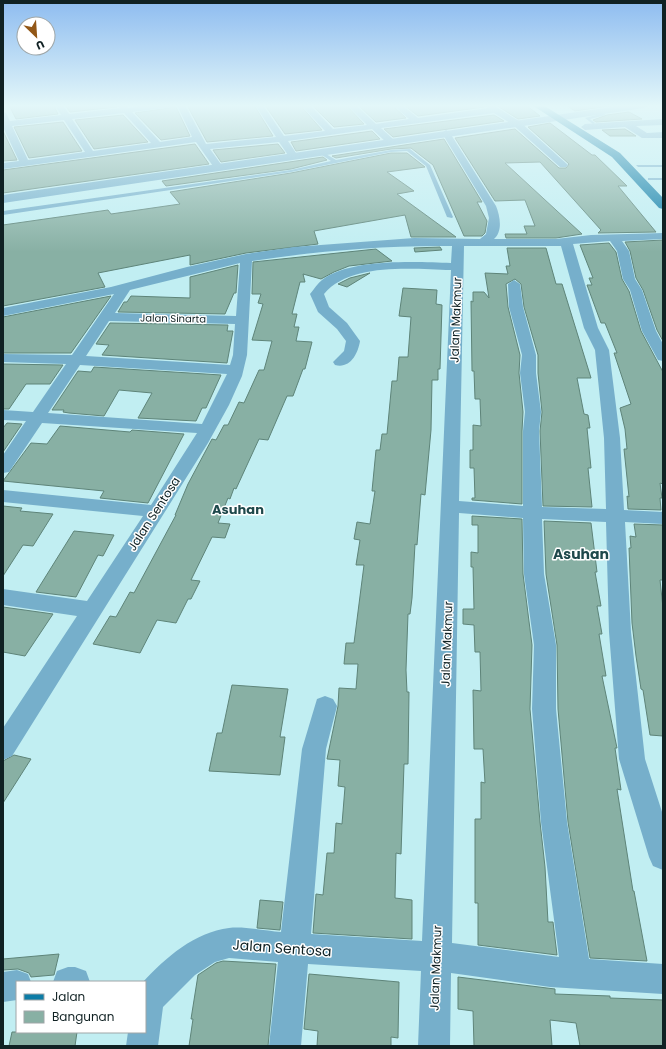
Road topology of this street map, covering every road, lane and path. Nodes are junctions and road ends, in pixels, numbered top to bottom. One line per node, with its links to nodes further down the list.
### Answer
1 (20, 154): 14 (street)
2 (91, 154): 14 (street)
3 (209, 154): 19 (street)
4 (307, 154): 12 (street)
5 (324, 154): 13 (lane)
6 (376, 154): 13 (lane)
7 (413, 154): 25 (lane)
8 (459, 154): 29 (street)
9 (551, 154): 16 (street)
10 (616, 154): 15 (main road)
11 (621, 154): 15 (main road)
12 (293, 156): 19 (street)
13 (336, 162): 24 (lane)
14 (25, 163): 17 (street)
15 (631, 163): 18 (lane); 20 (main road)
16 (563, 165)
17 (3, 166)
18 (663, 166)
19 (218, 167): 22 (street)
20 (651, 179): 21 (main road); 23 (main road)
21 (663, 193)
22 (3, 199)
23 (663, 205)
24 (3, 212)
25 (450, 217)
26 (663, 236): 27 (street)
27 (613, 237): 30 (street); 38 (street)
28 (458, 242): 29 (street); 31 (street); 32 (street, Jalan Makmur)
29 (482, 242): 30 (street)
30 (566, 242): 51 (street)
31 (246, 258): 34 (street); 37 (street, Jalan Sentosa)
32 (457, 267): 41 (street); 48 (street, Jalan Makmur)
33 (514, 284): 50 (street)
34 (125, 288): 35 (street); 36 (street)
35 (3, 312)
36 (104, 317): 37 (street, Jalan Sinarta); 40 (street)
37 (243, 320): 42 (street, Jalan Sentosa)
38 (663, 357)
39 (3, 358): 40 (street)
40 (76, 360): 42 (street); 44 (street)
41 (340, 362)
42 (236, 370): 45 (street, Jalan Sentosa)
43 (3, 415): 44 (street)
44 (38, 416): 45 (street); 46 (street)
45 (208, 429): 49 (street, Jalan Sentosa)
46 (3, 468)
47 (3, 496): 49 (street)
48 (451, 506): 50 (street); 59 (street, Jalan Makmur)
49 (156, 511): 54 (street, Jalan Sentosa)
50 (532, 513): 51 (street); 60 (street)
51 (614, 516): 52 (street); 57 (street)
52 (663, 518)
53 (3, 597): 54 (street)
54 (92, 610): 56 (street, Jalan Sentosa)
55 (325, 706): 58 (street)
56 (6, 739)
57 (663, 857)
58 (296, 949): 59 (street, Jalan Sentosa); 64 (street, Jalan Sentosa); 67 (street)
59 (436, 956): 60 (street, Jalan Sentosa); 68 (street, Jalan Makmur)
60 (576, 974): 61 (street, Jalan Sentosa)
61 (663, 979)
62 (16, 985): 63 (street)
63 (3, 987)
64 (146, 1007)
65 (144, 1033): 66 (street)
66 (142, 1046)
67 (285, 1046)
68 (434, 1046)

